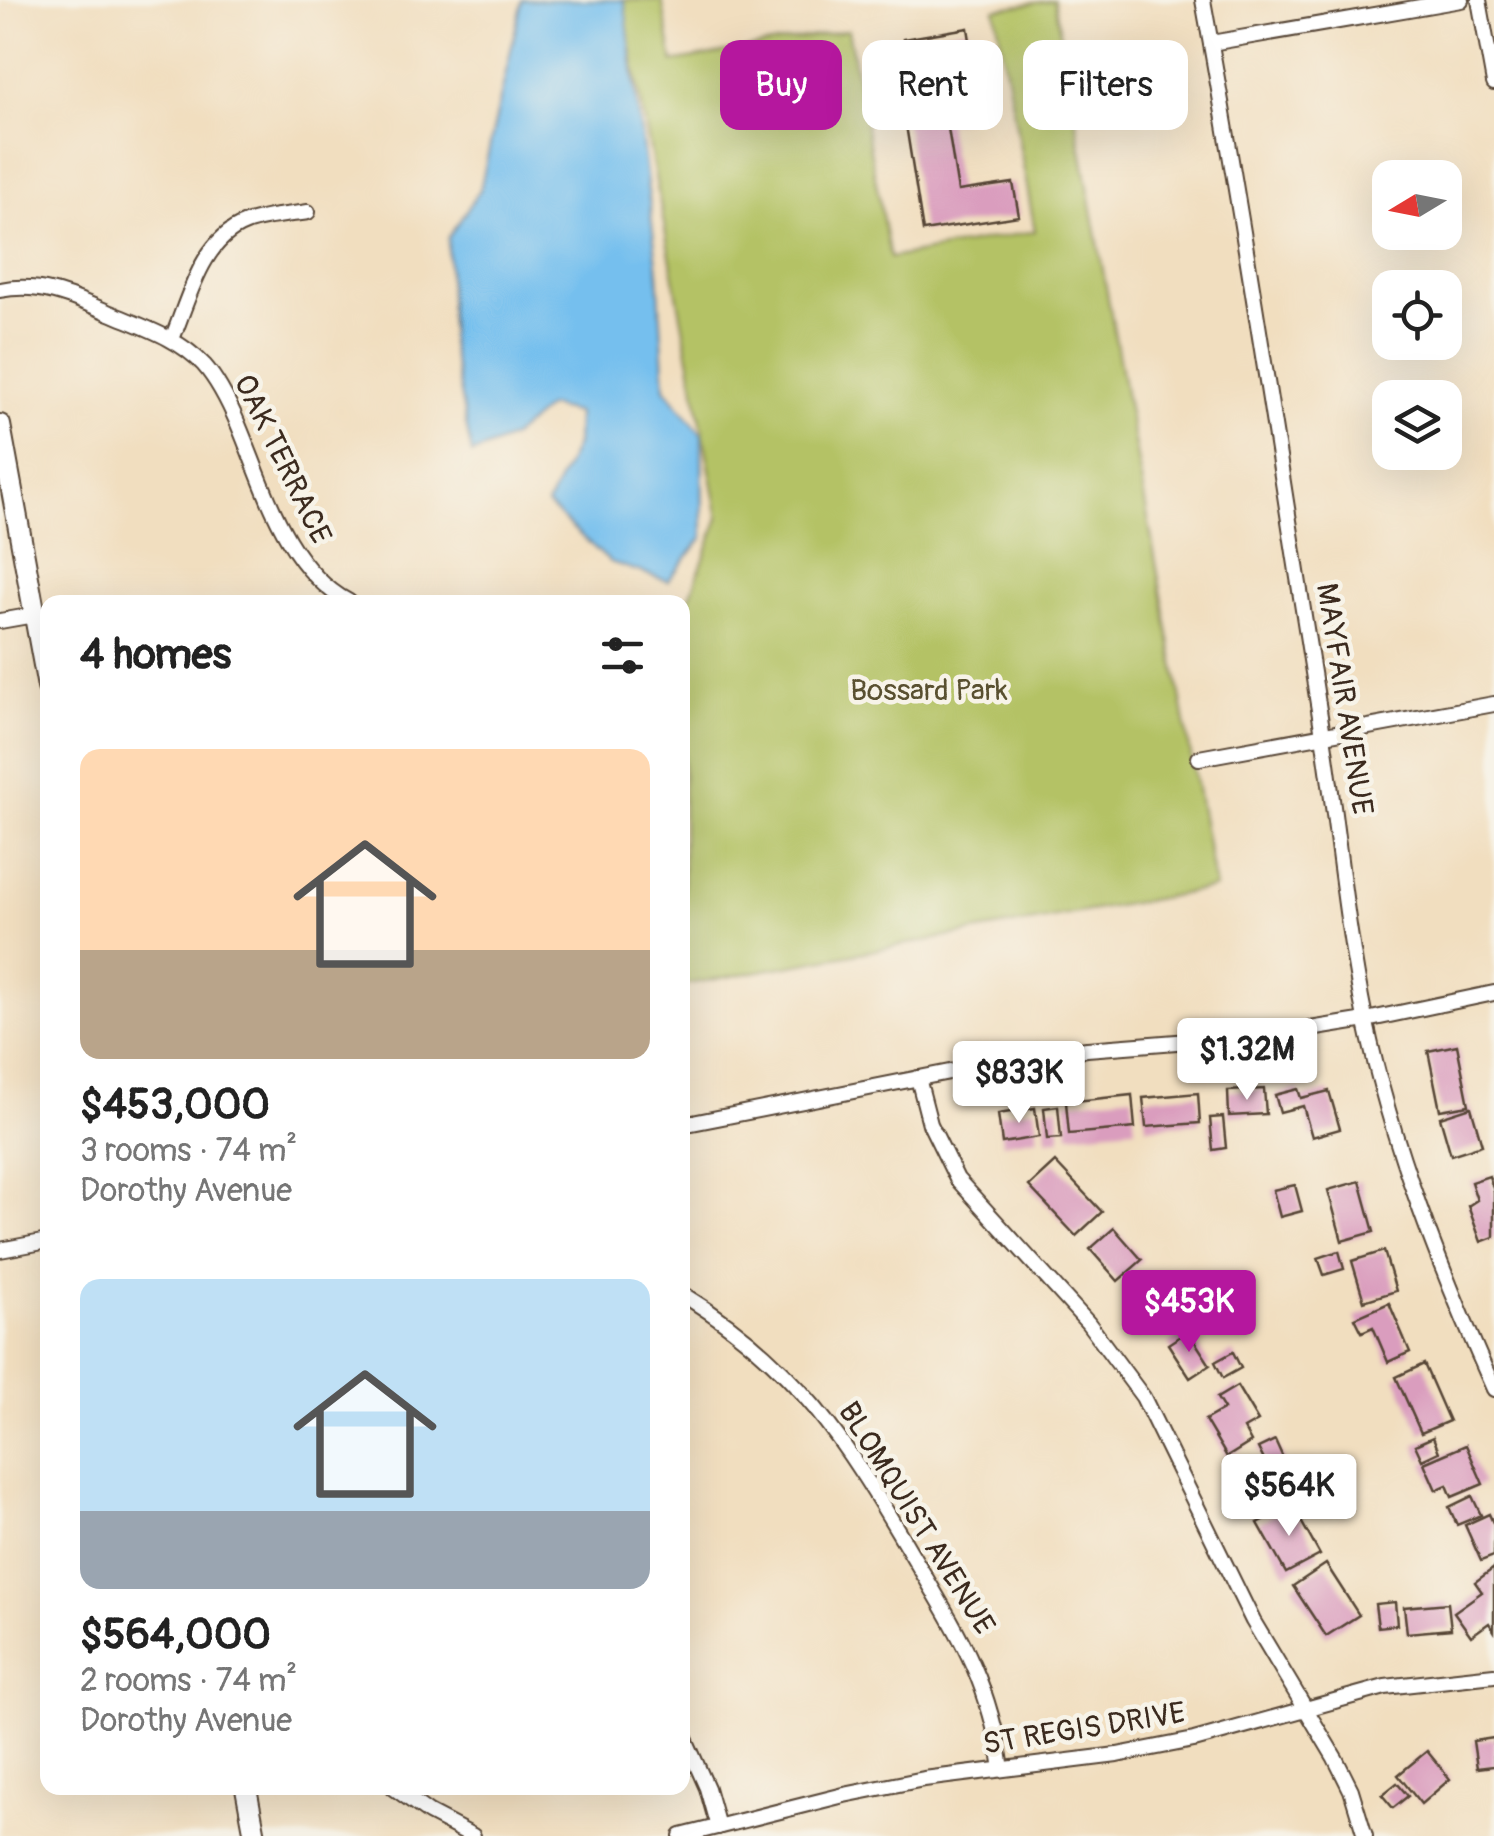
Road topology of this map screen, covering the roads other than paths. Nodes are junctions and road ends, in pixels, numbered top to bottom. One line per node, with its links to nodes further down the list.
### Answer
1 (1202, 0): 4 (street, MAYFAIR AVENUE)
2 (1461, 0): 4 (street)
3 (1479, 0): 5 (street)
4 (1210, 43): 15 (street, MAYFAIR AVENUE)
5 (1494, 83)
6 (308, 212): 8 (street)
7 (0, 290): 8 (street, OAK TERRACE)
8 (172, 339): 10 (street, OAK TERRACE)
9 (0, 425): 11 (street)
10 (338, 595)
11 (34, 615): 12 (street); 13 (street)
12 (0, 621)
13 (40, 646)
14 (1494, 704): 15 (street)
15 (1324, 736): 16 (street); 18 (street, MAYFAIR AVENUE)
16 (1199, 758)
17 (1494, 993): 18 (street)
18 (1366, 1020): 19 (street); 24 (street, MAYFAIR AVENUE)
19 (918, 1078): 20 (street); 26 (street)
20 (690, 1123)
21 (40, 1242): 22 (street)
22 (0, 1250)
23 (690, 1299): 28 (street, BLOMQUIST AVENUE)
24 (1492, 1379)
25 (1494, 1676): 26 (street, ST REGIS DRIVE)
26 (1306, 1710): 28 (street, ST REGIS DRIVE); 35 (street)
27 (690, 1750): 31 (street)
28 (1002, 1769): 31 (street, ST REGIS DRIVE)
29 (247, 1795): 32 (street)
30 (404, 1795): 33 (street)
31 (718, 1827): 34 (street, ST REGIS DRIVE)
32 (255, 1836)
33 (473, 1836)
34 (682, 1836)
35 (1365, 1836)

